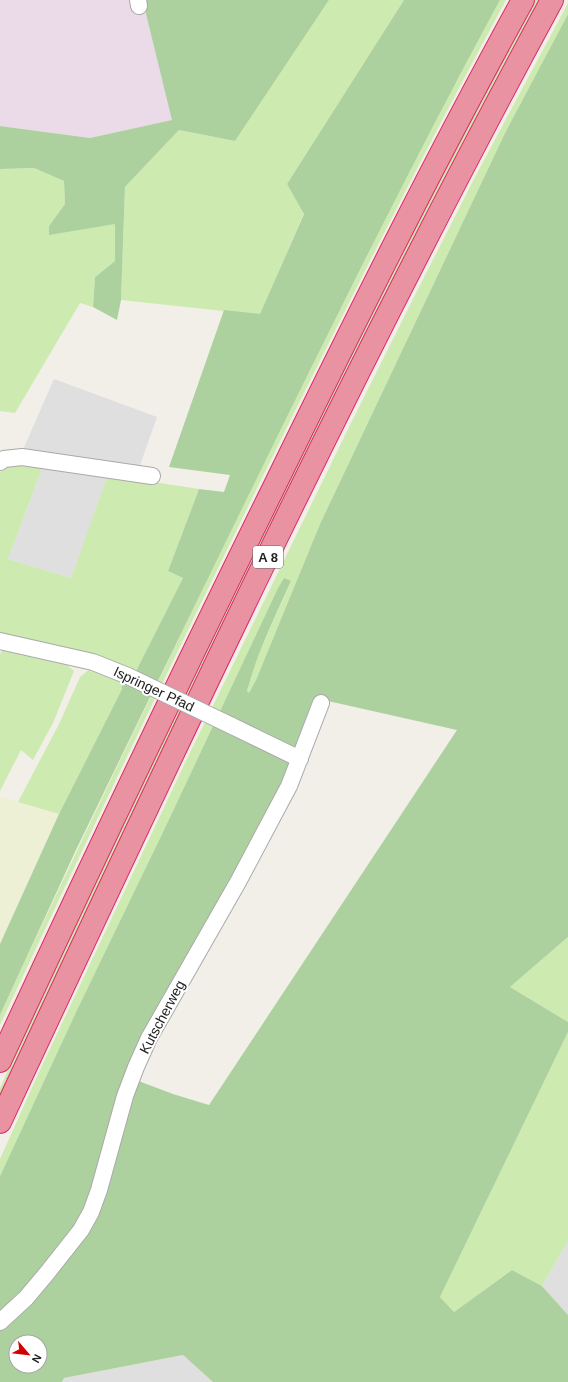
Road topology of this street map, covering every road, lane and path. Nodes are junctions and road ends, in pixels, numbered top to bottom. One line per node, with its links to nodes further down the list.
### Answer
1 (523, 0): 8 (highway, A 8)
2 (552, 0): 9 (highway, A 8)
3 (0, 462): 4 (lane)
4 (152, 476)
5 (0, 641): 7 (lane, Ispringer Pfad, bridge)
6 (321, 703): 7 (lane, Kutscherweg)
7 (300, 759): 10 (lane, Kutscherweg)
8 (0, 1061)
9 (0, 1122)
10 (0, 1322)

